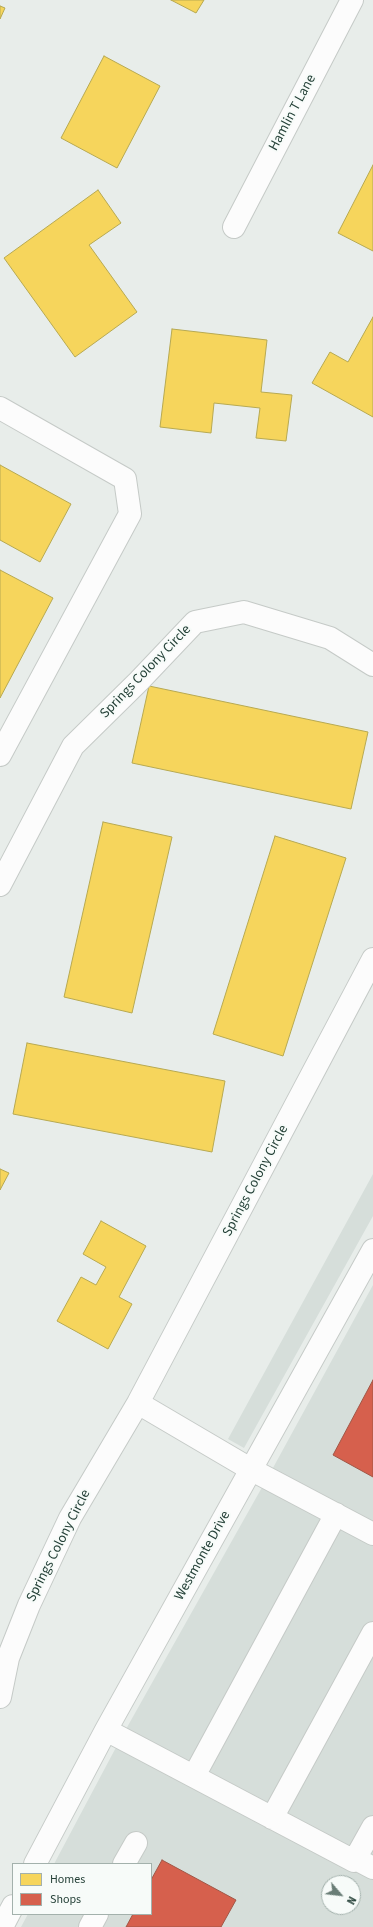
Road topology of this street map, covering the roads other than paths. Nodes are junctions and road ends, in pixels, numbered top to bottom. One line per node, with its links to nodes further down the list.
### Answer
1 (352, 0): 2 (street, Hamlin T Lane)
2 (234, 227)
3 (0, 408): 5 (street)
4 (373, 666): 6 (street, Springs Colony Circle)
5 (0, 755)
6 (0, 885)
7 (373, 959): 9 (street, Springs Colony Circle)
8 (373, 1250): 10 (street, Westmonte Drive)
9 (138, 1403): 10 (street); 14 (street, Springs Colony Circle)
10 (252, 1470): 11 (street); 15 (street, Westmonte Drive)
11 (336, 1514): 12 (street); 16 (street)
12 (373, 1534)
13 (373, 1633): 17 (street)
14 (0, 1697)
15 (106, 1730): 16 (street); 20 (street, Westmonte Drive)
16 (194, 1776): 17 (street)
17 (272, 1818): 22 (street)
18 (373, 1827): 22 (street)
19 (136, 1843): 21 (street)
20 (36, 1863)
21 (125, 1863)
22 (364, 1863)
23 (12, 1908): 25 (street)
24 (96, 1915): 26 (street)
25 (2, 1927)
26 (90, 1927)

